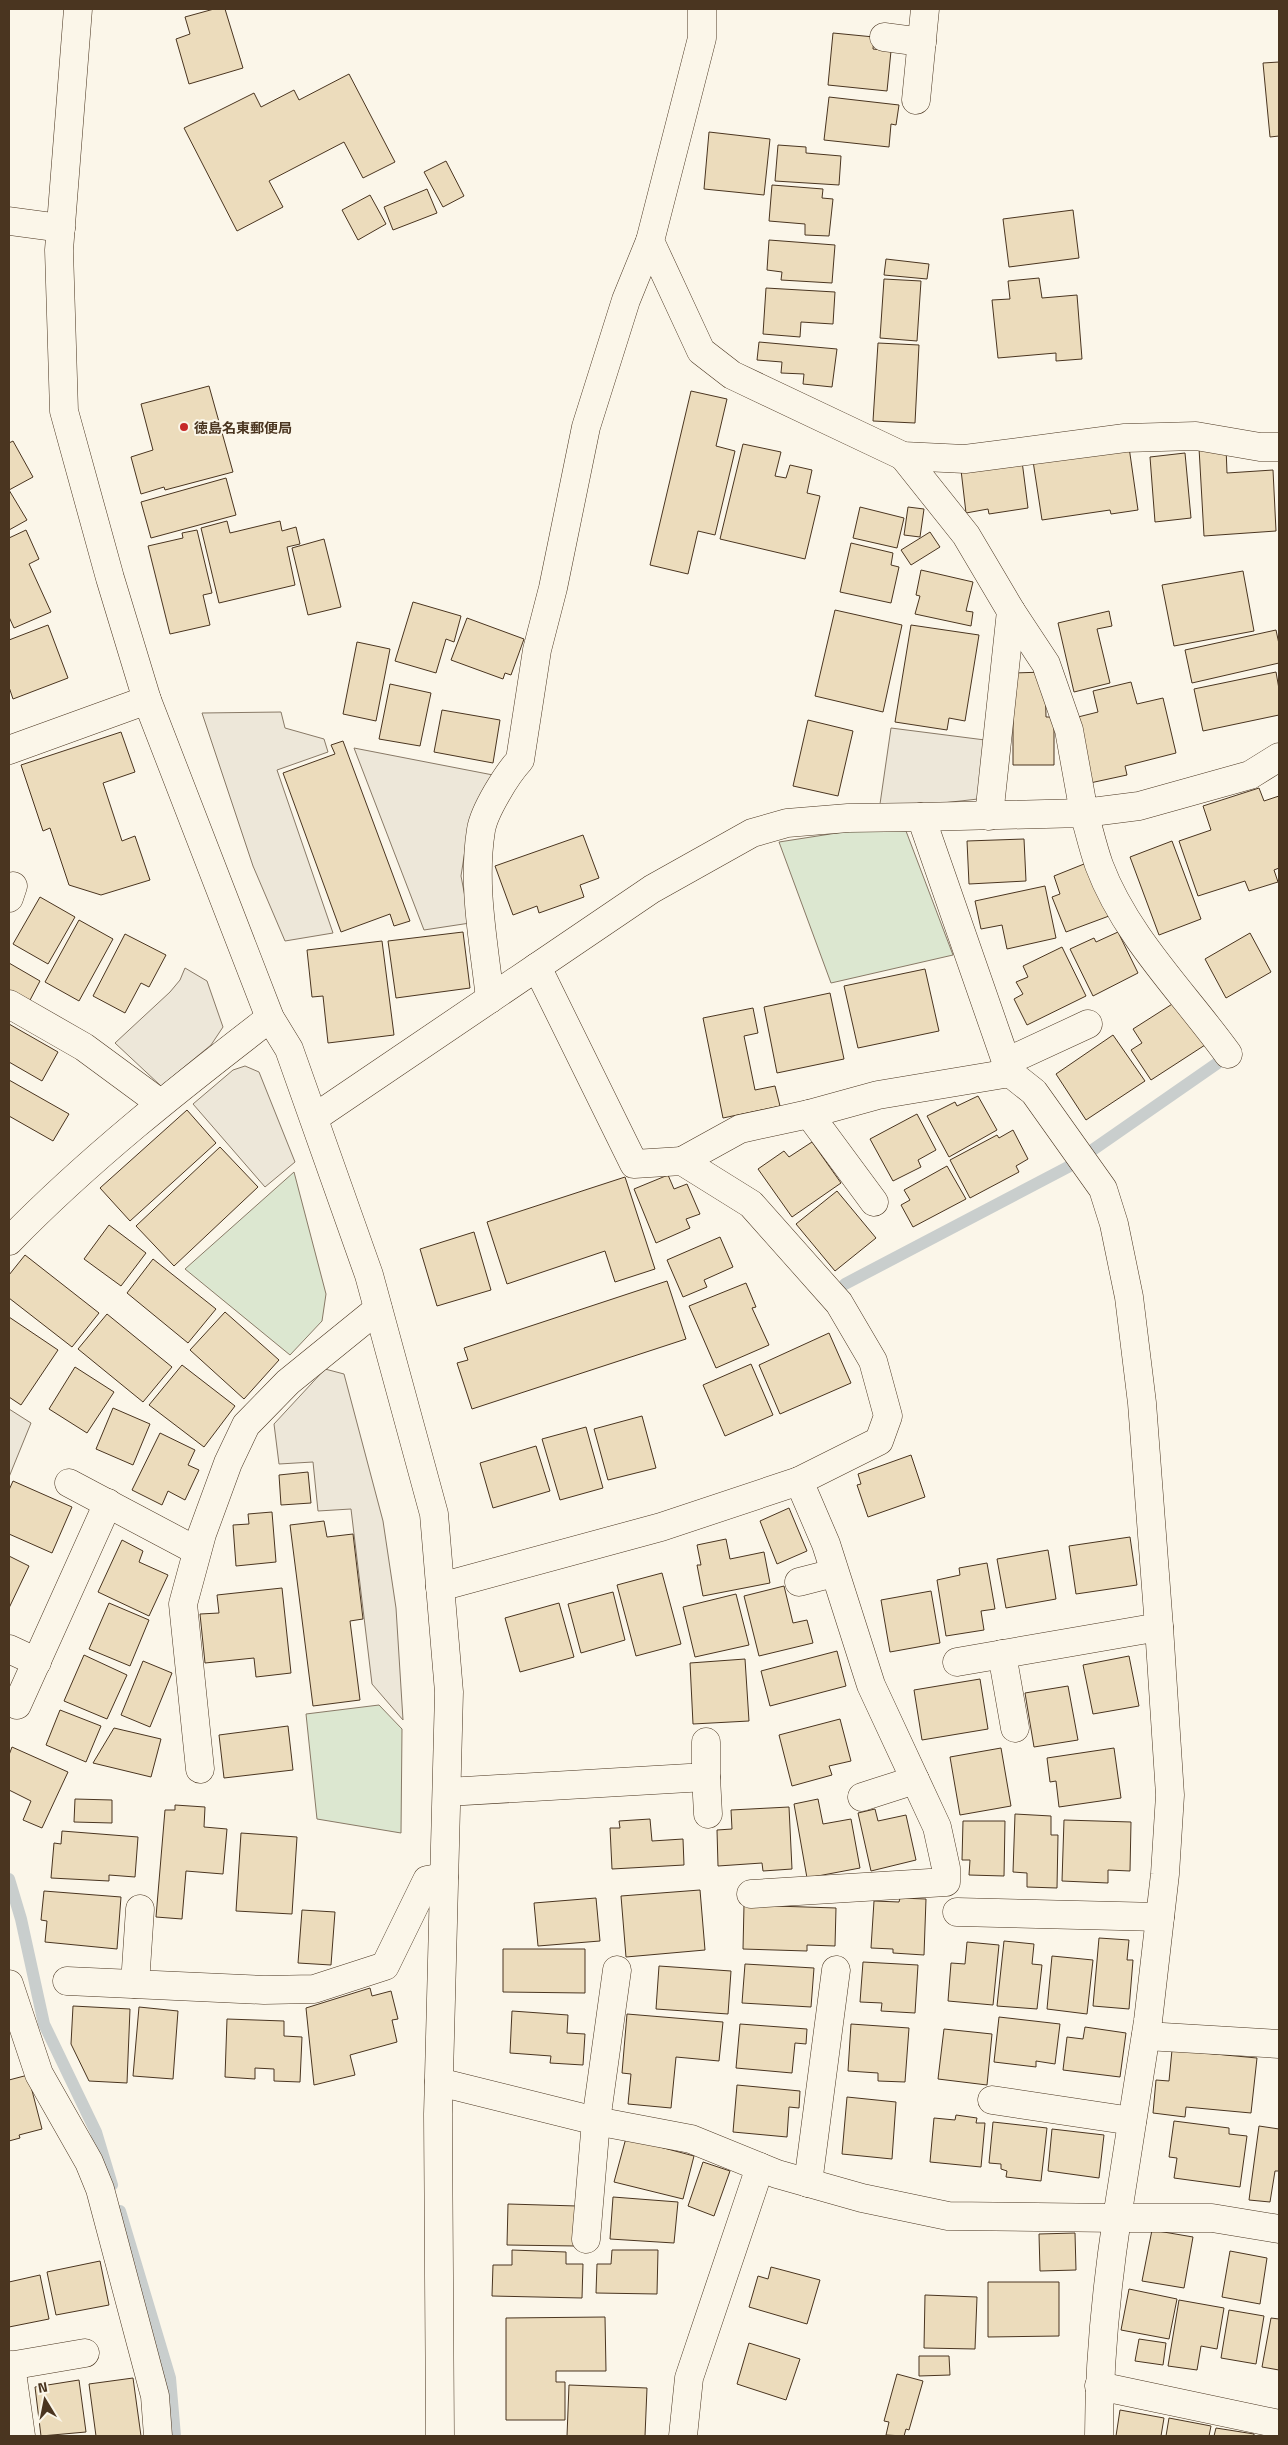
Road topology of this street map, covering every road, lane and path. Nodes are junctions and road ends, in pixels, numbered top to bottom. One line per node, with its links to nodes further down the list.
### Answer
1 (78, 9): 8 (street)
2 (702, 9): 9 (street)
3 (926, 9): 5 (street)
4 (884, 37): 5 (street)
5 (922, 42): 6 (street)
6 (916, 100)
7 (9, 221): 8 (street)
8 (61, 228): 13 (street)
9 (650, 241): 11 (street); 20 (street)
10 (1279, 447): 11 (street)
11 (903, 456): 12 (street)
12 (1011, 612): 16 (street); 17 (street)
13 (147, 700): 14 (street); 22 (street)
14 (9, 750)
15 (1279, 757): 16 (street)
16 (1084, 813): 17 (street); 24 (street)
17 (989, 816): 18 (street)
18 (921, 818): 19 (street); 25 (street)
19 (536, 967): 20 (street); 29 (street)
20 (490, 999): 28 (street)
21 (9, 1004): 26 (street)
22 (270, 1018): 26 (street); 28 (street)
23 (1088, 1024): 25 (street)
24 (1228, 1054)
25 (1008, 1068): 27 (street); 40 (street)
26 (160, 1103): 31 (street)
27 (809, 1114): 29 (street); 30 (street)
28 (314, 1118): 32 (street)
29 (682, 1161): 33 (street)
30 (874, 1202)
31 (9, 1241)
32 (378, 1309): 36 (street); 39 (street)
33 (799, 1481): 37 (street); 39 (street)
34 (69, 1483): 35 (street)
35 (108, 1504): 36 (street); 43 (street)
36 (196, 1551): 48 (street)
37 (834, 1573): 38 (street); 50 (street)
38 (799, 1582)
39 (440, 1587): 51 (street)
40 (1159, 1627): 42 (street); 58 (street)
41 (9, 1649): 43 (street)
42 (1002, 1654): 44 (street); 46 (street)
43 (36, 1662): 45 (street)
44 (957, 1662)
45 (17, 1705)
46 (1015, 1728)
47 (706, 1742): 49 (street)
48 (200, 1769)
49 (706, 1777): 51 (street); 53 (street)
50 (915, 1780): 52 (street); 55 (street)
51 (447, 1792): 54 (street)
52 (862, 1797)
53 (708, 1814)
54 (444, 1877): 63 (street); 66 (street)
55 (751, 1894)
56 (140, 1909): 63 (street)
57 (957, 1912): 58 (street)
58 (1160, 1917): 64 (street)
59 (617, 1970): 68 (street)
60 (836, 1970): 71 (street)
61 (66, 1981): 63 (street)
62 (9, 1984): 80 (street)
63 (135, 1984)
64 (1146, 2036): 65 (street); 69 (street)
65 (1279, 2044)
66 (439, 2082): 68 (street); 81 (street)
67 (992, 2100): 69 (street)
68 (596, 2121): 70 (street); 74 (street)
69 (1132, 2121): 72 (street)
70 (760, 2167): 71 (street); 82 (street)
71 (808, 2183): 72 (street)
72 (1117, 2218): 73 (street); 77 (street)
73 (1279, 2229)
74 (586, 2239)
75 (85, 2353): 76 (street)
76 (10, 2365): 79 (street)
77 (1099, 2386): 78 (street); 83 (street)
78 (1279, 2424)
79 (21, 2436)
80 (158, 2436)
81 (440, 2436)
82 (683, 2436)
83 (1098, 2436)

